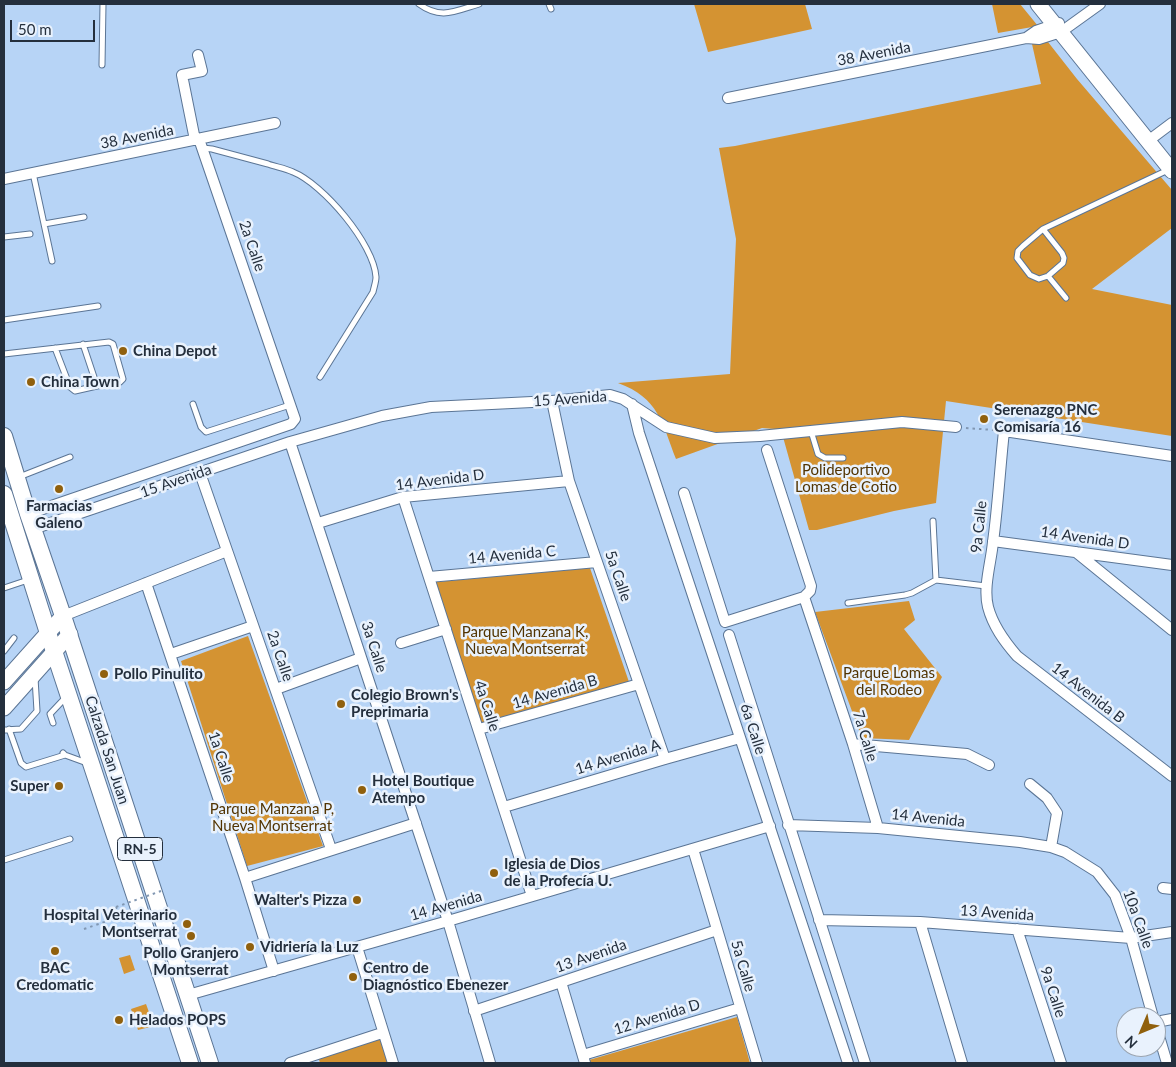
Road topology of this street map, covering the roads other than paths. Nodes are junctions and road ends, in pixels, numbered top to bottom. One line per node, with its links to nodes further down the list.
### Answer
1 (103, 4): 8 (lane)
2 (419, 4): 3 (lane)
3 (479, 4)
4 (1038, 4): 6 (main road)
5 (1100, 4): 6 (street, 38 Avenida)
6 (1058, 28): 9 (street, 38 Avenida); 12 (main road)
7 (198, 55): 13 (street, 2a Calle)
8 (102, 64)
9 (728, 98)
10 (1172, 122): 12 (street)
11 (275, 123): 13 (street, 38 Avenida)
12 (1148, 141): 14 (main road)
13 (199, 143): 15 (street, 38 Avenida); 30 (lane); 35 (street, 2a Calle)
14 (1171, 170): 19 (lane)
15 (32, 173): 16 (street, 38 Avenida); 18 (lane)
16 (4, 179)
17 (84, 217): 18 (lane)
18 (44, 224): 22 (lane)
19 (1042, 229): 23 (lane); 23 (lane)
20 (30, 234): 21 (lane)
21 (4, 237)
22 (52, 261)
23 (1048, 276): 24 (lane)
24 (1066, 298)
25 (98, 306): 26 (lane)
26 (4, 320)
27 (83, 344): 28 (lane); 31 (lane); 31 (lane)
28 (55, 348): 29 (lane); 31 (lane)
29 (4, 354)
30 (320, 377)
31 (97, 386)
32 (552, 401): 34 (street, 15 Avenida); 39 (street, 15 Avenida); 46 (street, 5a Calle)
33 (193, 404): 35 (lane)
34 (632, 404): 37 (street, 15 Avenida); 92 (street, 6a Calle)
35 (291, 405): 51 (street, 2a Calle)
36 (956, 427): 37 (street, 15 Avenida)
37 (810, 430): 43 (lane)
38 (4, 436): 45 (main road, Calzada San Juan / RN-5)
39 (290, 442): 44 (street, 15 Avenida); 53 (street, 3a Calle)
40 (767, 450): 65 (street)
41 (1172, 456): 54 (street, 9a Calle)
42 (70, 457): 45 (lane)
43 (843, 458)
44 (200, 473): 51 (street, 15 Avenida); 55 (street, 2a Calle)
45 (17, 478): 51 (main road, Calzada San Juan / RN-5)
46 (569, 481): 49 (street, 14 Avenida D); 57 (street, 5a Calle)
47 (4, 494): 50 (main road, Calzada San Juan / RN-5)
48 (684, 494): 65 (street)
49 (403, 497): 53 (street, 14 Avenida D); 59 (street, 4a Calle)
50 (8, 516): 60 (main road, Calzada San Juan / RN-5)
51 (31, 521): 67 (main road, Calzada San Juan / RN-5)
52 (933, 521): 61 (lane)
53 (318, 524): 80 (street, 3a Calle)
54 (993, 541): 56 (street, 14 Avenida D); 63 (street, 9a Calle)
55 (227, 550): 62 (street); 69 (street, 2a Calle)
56 (1076, 552): 58 (street, 14 Avenida D); 71 (street)
57 (597, 562): 59 (street, 14 Avenida C); 83 (street, 5a Calle)
58 (1172, 565)
59 (429, 577): 70 (street, 4a Calle)
60 (31, 579): 64 (lane); 72 (main road, Calzada San Juan / RN-5)
61 (936, 580): 63 (lane); 66 (lane)
62 (146, 583): 67 (street); 79 (street, 1a Calle)
63 (987, 586): 68 (street, 9a Calle)
64 (4, 588)
65 (804, 597): 93 (street, 7a Calle)
66 (848, 604)
67 (63, 616): 72 (main road); 73 (main road, Calzada San Juan / RN-5)
68 (994, 625): 97 (street, 14 Avenida B)
69 (253, 626): 79 (street); 84 (street, 2a Calle)
70 (446, 629): 76 (street); 91 (street, 4a Calle)
71 (1172, 630)
72 (48, 633): 77 (main road, Calzada San Juan / RN-5); 82 (main road)
73 (70, 634): 77 (main road); 122 (main road, Calzada San Juan / RN-5)
74 (729, 635): 101 (street, 6a Calle)
75 (14, 638): 78 (lane)
76 (401, 643)
77 (54, 650): 81 (main road); 85 (main road, Calzada San Juan / RN-5)
78 (4, 651)
79 (171, 654): 110 (street, 1a Calle)
80 (362, 658): 84 (street); 100 (street, 3a Calle)
81 (34, 673): 86 (main road); 87 (lane)
82 (4, 682)
83 (639, 684): 91 (street, 14 Avenida B); 94 (street, 5a Calle)
84 (276, 689): 106 (street, 2a Calle)
85 (69, 694): 88 (lane); 95 (main road, Calzada San Juan / RN-5)
86 (4, 708)
87 (37, 711): 88 (lane); 90 (lane)
88 (50, 714): 89 (lane)
89 (53, 723)
90 (6, 730): 95 (lane)
91 (479, 730): 99 (street, 4a Calle)
92 (740, 738): 94 (street, 14 Avenida A); 102 (street, 6a Calle)
93 (853, 744): 96 (street); 103 (street, 7a Calle)
94 (665, 759): 99 (street, 14 Avenida A)
95 (92, 765): 129 (main road, Calzada San Juan / RN-5)
96 (988, 765)
97 (1172, 776)
98 (1030, 784): 105 (street)
99 (504, 807): 111 (street, 4a Calle)
100 (416, 823): 106 (street); 113 (street, 3a Calle)
101 (788, 824): 103 (street, 14 Avenida); 112 (street, 6a Calle)
102 (770, 826): 107 (street, 14 Avenida); 135 (street, 6a Calle)
103 (878, 828): 105 (street, 14 Avenida)
104 (70, 840): 109 (lane)
105 (1051, 847): 108 (street, 14 Avenida)
106 (332, 849): 110 (street)
107 (693, 849): 111 (street, 14 Avenida); 116 (street, 5a Calle)
108 (1065, 852): 118 (street, 10a Calle)
109 (4, 860)
110 (245, 878): 120 (street, 1a Calle)
111 (532, 896): 113 (street, 14 Avenida)
112 (819, 920): 114 (street, 13 Avenida); 136 (street, 6a Calle)
113 (448, 921): 119 (street, 14 Avenida); 125 (street, 3a Calle)
114 (920, 922): 115 (street, 13 Avenida); 137 (street)
115 (1017, 929): 118 (street, 13 Avenida); 138 (street, 9a Calle)
116 (717, 930): 121 (street, 13 Avenida); 124 (street, 5a Calle)
117 (1172, 932): 118 (street, 13 Avenida)
118 (1131, 938): 123 (street, 10a Calle)
119 (357, 947): 120 (street, 14 Avenida); 126 (street)
120 (274, 971): 122 (street, 14 Avenida)
121 (561, 982): 125 (street, 13 Avenida); 127 (street)
122 (188, 995): 130 (main road, Calzada San Juan / RN-5)
123 (1150, 1007)
124 (740, 1008): 127 (street, 12 Avenida D); 134 (street, 5a Calle)
125 (474, 1011): 133 (street, 3a Calle)
126 (382, 1033): 128 (street); 132 (street)
127 (584, 1059)
128 (309, 1061): 131 (street)
129 (190, 1063)
130 (210, 1063)
131 (290, 1063)
132 (393, 1063)
133 (490, 1063)
134 (757, 1063)
135 (848, 1063)
136 (865, 1063)
137 (962, 1063)
138 (1061, 1063)

